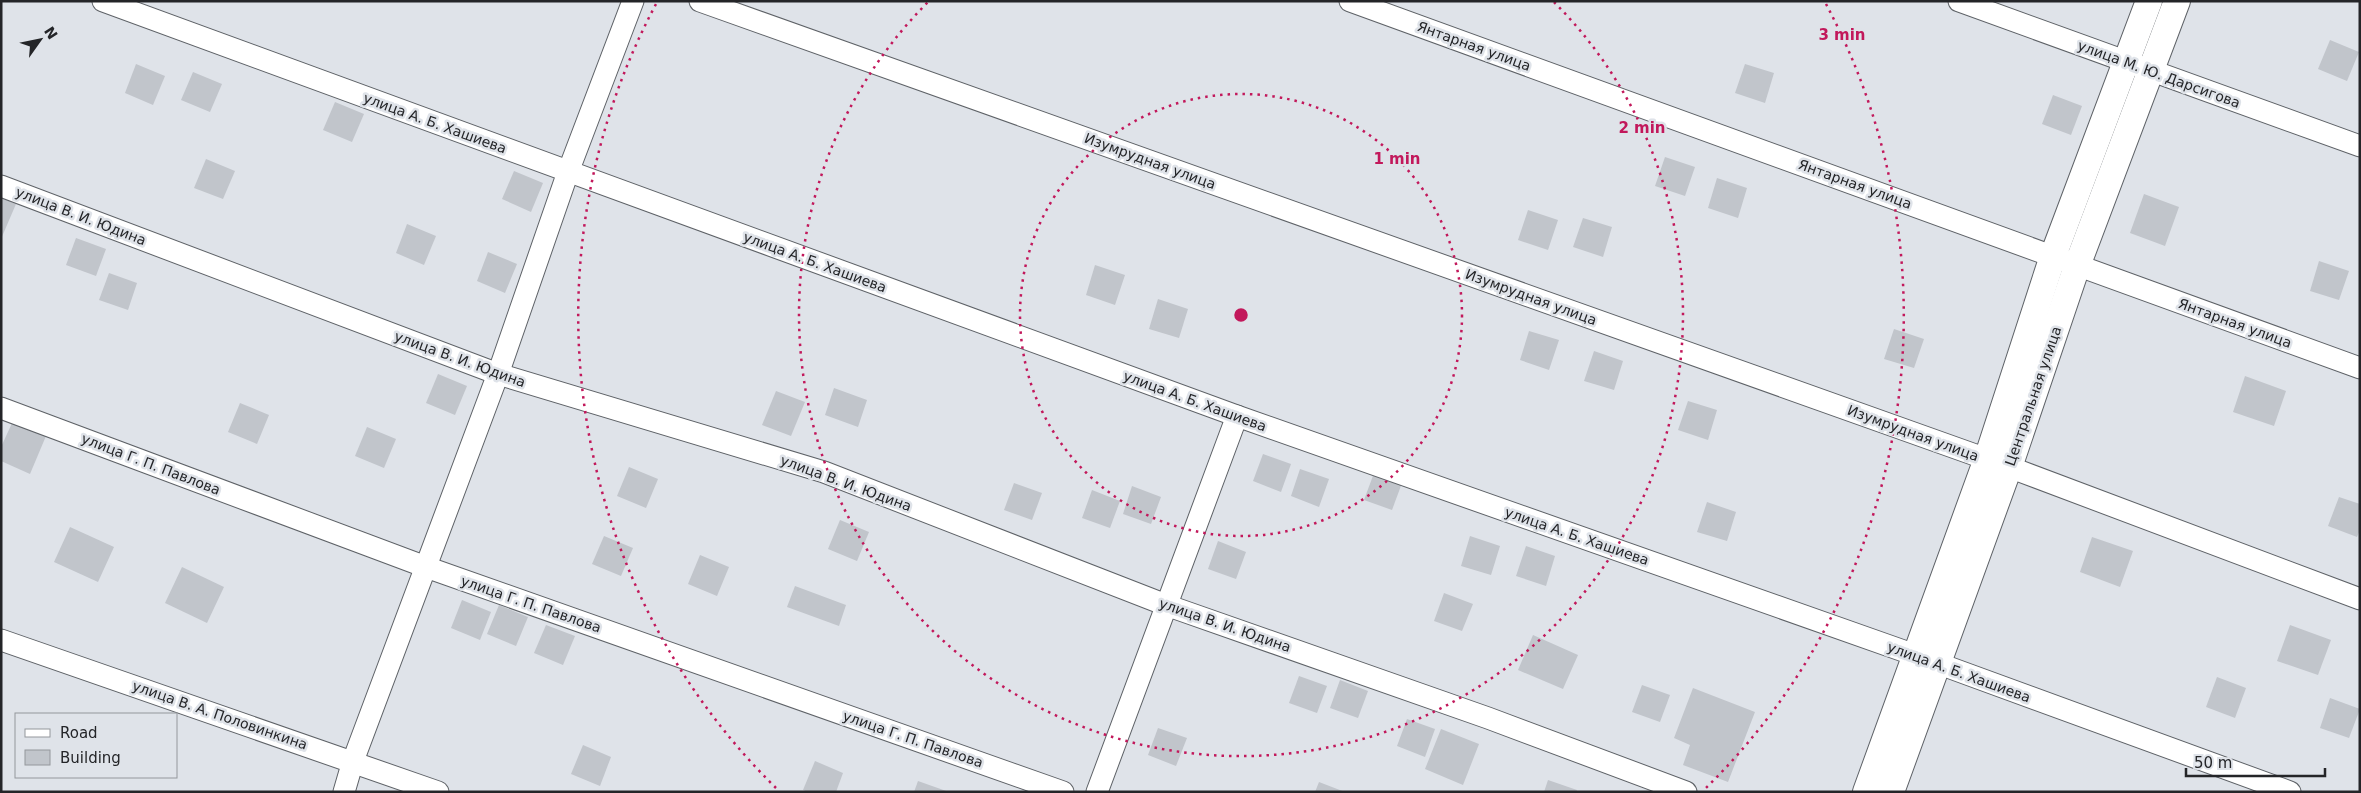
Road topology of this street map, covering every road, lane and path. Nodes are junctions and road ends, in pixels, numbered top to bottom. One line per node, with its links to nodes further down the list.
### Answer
1 (104, 1): 11 (street, улица А. Б. Хашиева)
2 (634, 1): 11 (street)
3 (700, 1): 19 (street, Изумрудная улица)
4 (1350, 1): 13 (street, Янтарная улица)
5 (1959, 1): 8 (street, улица М. Ю. Дарсигова)
6 (2149, 1): 8 (street)
7 (2177, 1): 9 (street, Центральная улица)
8 (2126, 61): 9 (street, улица М. Ю. Дарсигова); 13 (street)
9 (2151, 71): 10 (street, улица М. Ю. Дарсигова); 14 (street, Центральная улица)
10 (2360, 146)
11 (568, 172): 16 (street); 18 (street, улица А. Б. Хашиева)
12 (1, 186): 16 (street, улица В. И. Юдина)
13 (2053, 256): 14 (street, Янтарная улица); 19 (street)
14 (2078, 266): 15 (street, Янтарная улица); 19 (street, Центральная улица)
15 (2360, 368)
16 (498, 374): 20 (street); 22 (street, улица В. И. Юдина)
17 (1, 408): 20 (street, улица Г. П. Павлова)
18 (1237, 416): 22 (street); 24 (street, улица А. Б. Хашиева)
19 (1998, 463): 21 (street, Изумрудная улица); 24 (street)
20 (426, 567): 25 (street); 28 (street, улица Г. П. Павлова)
21 (2360, 598)
22 (1166, 605): 29 (street); 30 (street, улица В. И. Юдина)
23 (1, 640): 25 (street, улица В. А. Половинкина)
24 (1926, 660): 31 (street); 32 (street); 33 (street, улица А. Б. Хашиева)
25 (353, 761): 26 (street); 27 (street, улица В. А. Половинкина)
26 (344, 792)
27 (438, 792)
28 (1063, 792)
29 (1097, 792)
30 (1686, 792)
31 (1866, 792)
32 (1892, 792)
33 (2290, 792)

